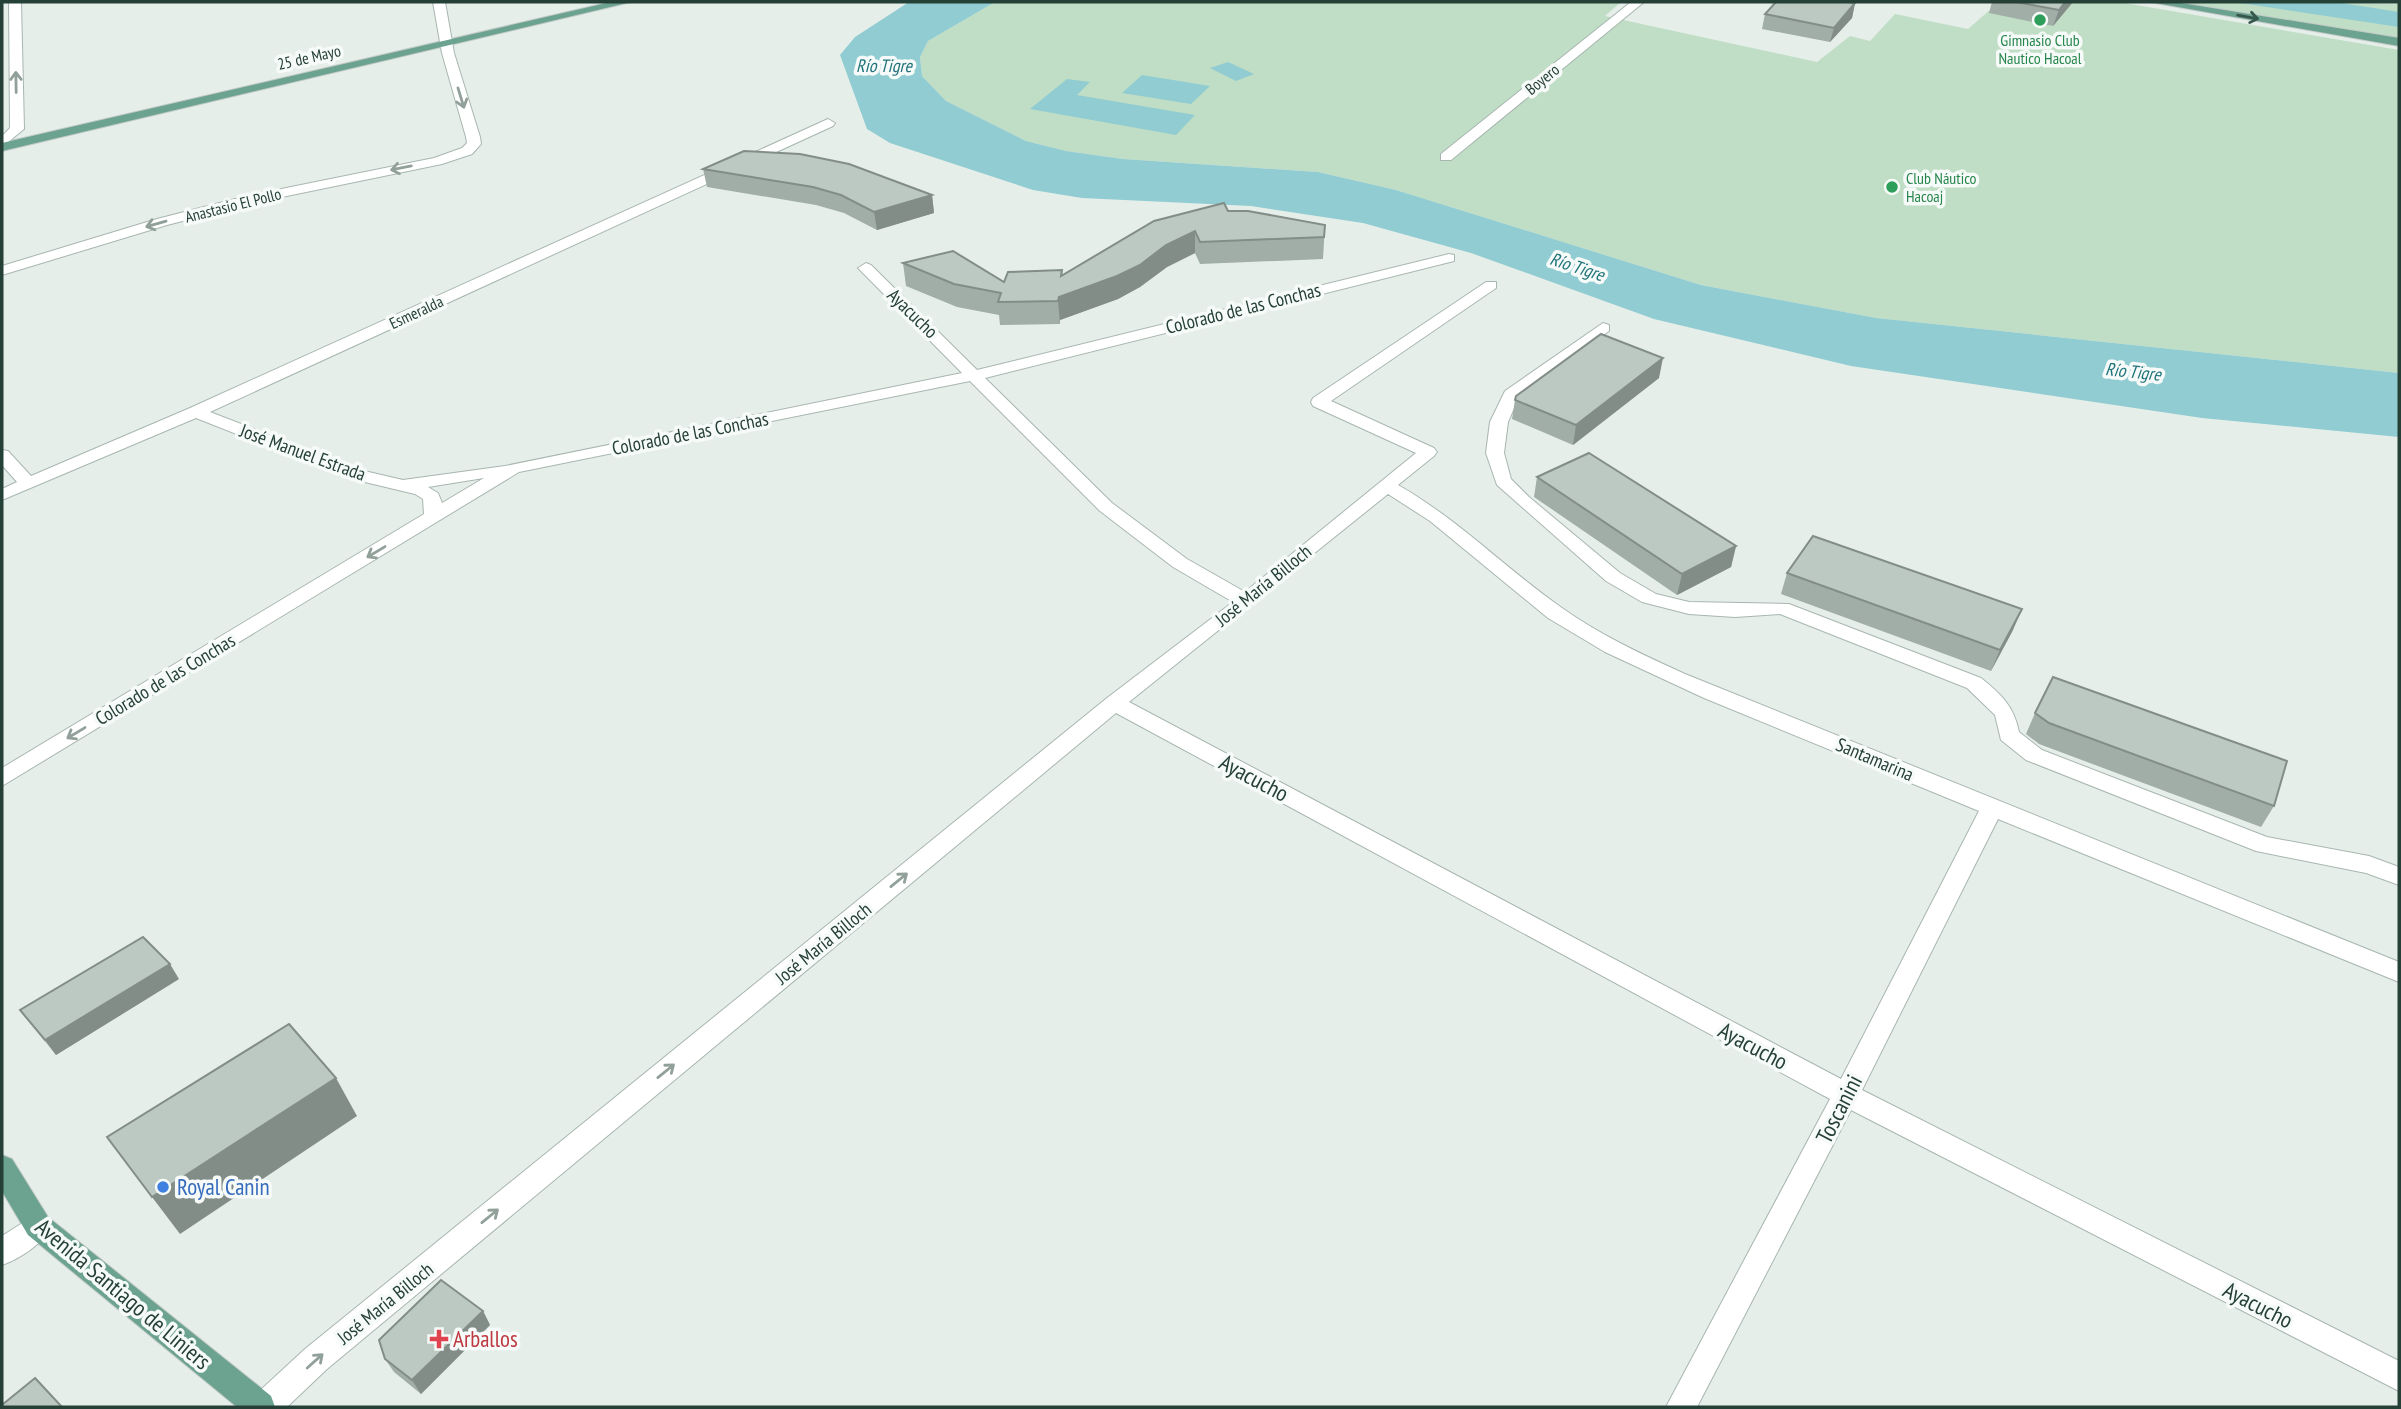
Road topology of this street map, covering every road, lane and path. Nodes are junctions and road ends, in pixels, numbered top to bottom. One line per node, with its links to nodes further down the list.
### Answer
1 (15, 2): 9 (street, one-way to 1)
2 (439, 2): 7 (street)
3 (625, 2): 7 (main road, 25 de Mayo)
4 (1638, 2): 10 (street, Boyero)
5 (2157, 2): 6 (main road, one-way to 6)
6 (2399, 42)
7 (446, 43): 9 (main road, 25 de Mayo); 13 (street, Anastasio El Pollo, one-way to 13)
8 (828, 123): 17 (street, Esmeralda)
9 (2, 145)
10 (1446, 157)
11 (1449, 258): 16 (street, Colorado de las Conchas)
12 (866, 268): 16 (street, Ayacucho)
13 (2, 271)
14 (1491, 285): 22 (street, José María Billoch)
15 (1603, 328): 29 (street)
16 (976, 375): 19 (street, Colorado de las Conchas); 25 (street, Ayacucho)
17 (196, 412): 20 (street, Esmeralda); 21 (street, José Manuel Estrada)
18 (2, 456): 20 (street)
19 (513, 468): 21 (street); 24 (street, Colorado de las Conchas)
20 (27, 483): 23 (street, Esmeralda)
21 (403, 485): 24 (street, José Manuel Estrada)
22 (1385, 485): 25 (street, José María Billoch); 28 (street, Santamarina)
23 (2, 495)
24 (434, 517): 27 (street, Colorado de las Conchas, one-way to 27)
25 (1246, 601): 26 (street, José María Billoch)
26 (1114, 703): 31 (street, Ayacucho); 36 (street, José María Billoch, one-way to 26)
27 (2, 778)
28 (1992, 808): 30 (street, Santamarina); 31 (street, Toscanini)
29 (2399, 876)
30 (2399, 972)
31 (1846, 1095): 35 (street, Ayacucho); 37 (street, Toscanini)
32 (2, 1167): 33 (main road, Avenida Santiago de Liniers)
33 (38, 1226): 34 (street); 36 (main road, Avenida Santiago de Liniers)
34 (2, 1251)
35 (2399, 1377)
36 (263, 1407)
37 (1682, 1407)

